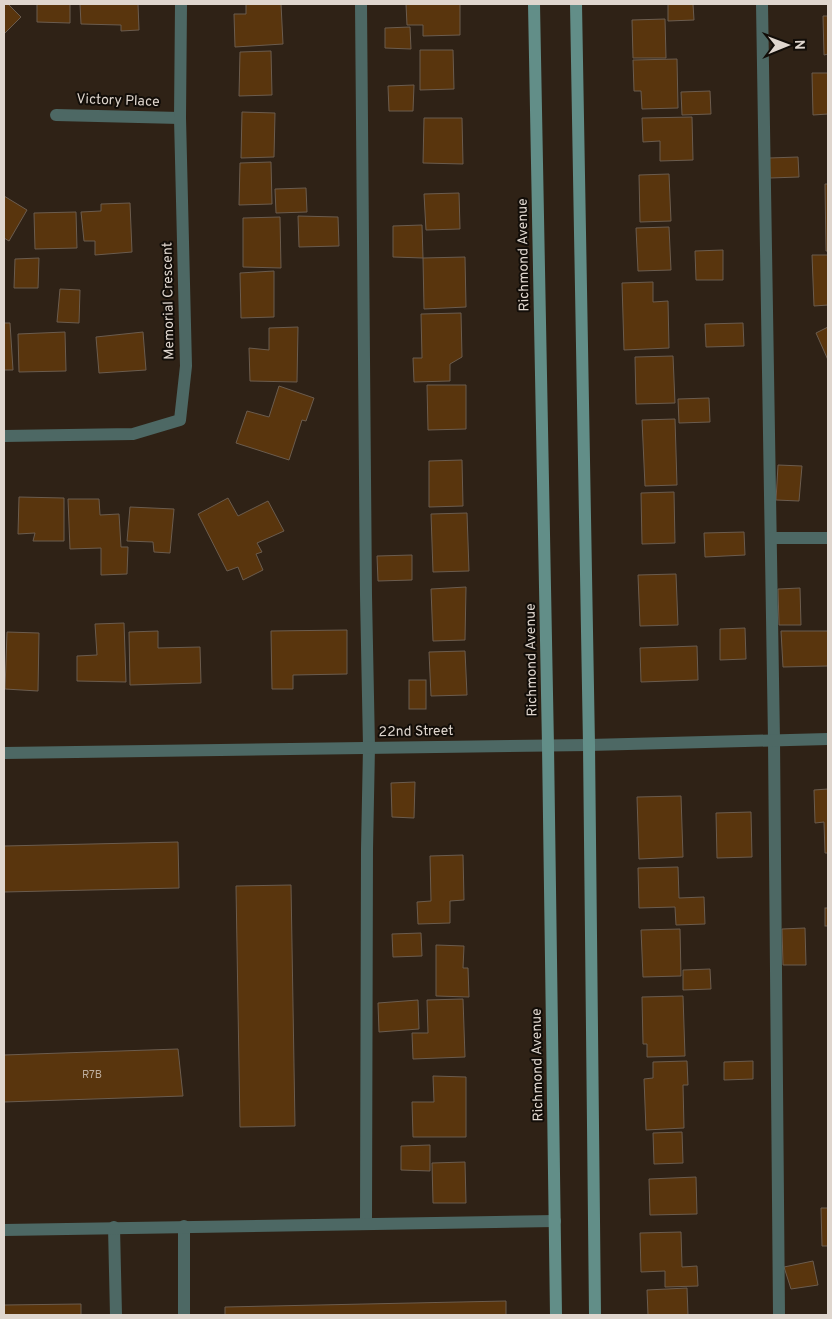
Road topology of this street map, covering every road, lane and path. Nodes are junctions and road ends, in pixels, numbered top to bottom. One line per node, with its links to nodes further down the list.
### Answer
1 (181, 4): 7 (street, Memorial Crescent)
2 (361, 4): 15 (street)
3 (534, 4): 14 (main road, Richmond Avenue)
4 (576, 4): 13 (main road)
5 (762, 4): 9 (street)
6 (56, 115): 7 (street, Victory Place)
7 (180, 118): 8 (street, Memorial Crescent)
8 (4, 436)
9 (771, 538): 10 (street); 12 (street)
10 (828, 538)
11 (828, 739): 12 (street, 22nd Street)
12 (774, 740): 13 (street, 22nd Street); 26 (street)
13 (589, 745): 14 (street, 22nd Street); 25 (main road)
14 (548, 746): 15 (street, 22nd Street); 17 (main road, Richmond Avenue)
15 (369, 747): 16 (street, 22nd Street); 18 (street)
16 (4, 753)
17 (555, 1221): 18 (street); 24 (main road, Richmond Avenue)
18 (366, 1223): 19 (street)
19 (184, 1226): 20 (street); 23 (street)
20 (114, 1228): 21 (street); 22 (street)
21 (4, 1230)
22 (116, 1315)
23 (184, 1315)
24 (556, 1315)
25 (595, 1315)
26 (779, 1315)

